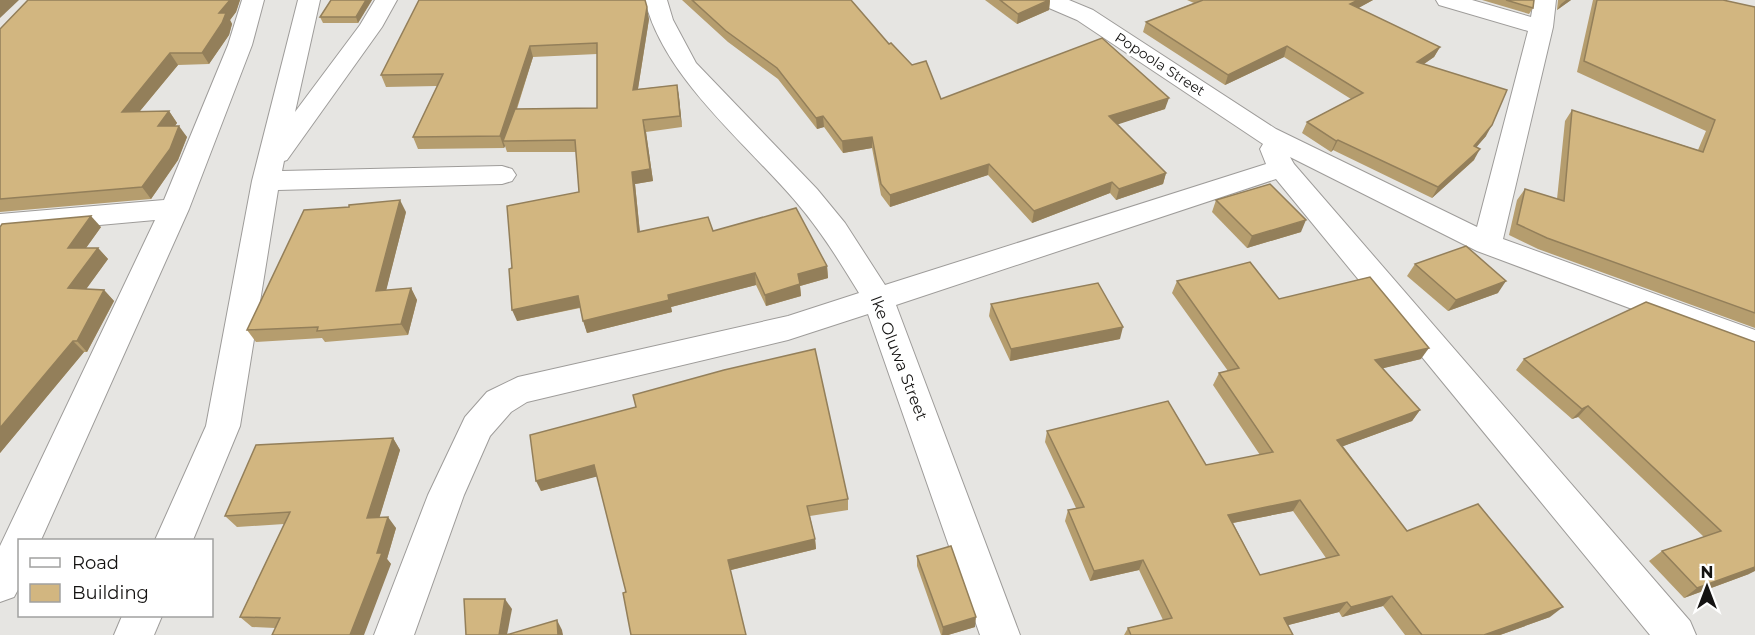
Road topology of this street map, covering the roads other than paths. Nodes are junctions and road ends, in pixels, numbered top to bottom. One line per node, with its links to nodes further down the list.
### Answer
1 (253, 0): 13 (street)
2 (309, 0): 11 (street)
3 (386, 0): 11 (street)
4 (656, 0): 16 (street, Ike Oluwa Street)
5 (1050, 0): 9 (street, Popoola Street)
6 (1447, 0): 8 (street)
7 (1545, 0): 8 (street)
8 (1541, 27): 15 (street)
9 (1267, 135): 10 (street); 15 (street, Popoola Street)
10 (1282, 168): 16 (street); 26 (street)
11 (268, 173): 12 (street); 19 (street)
12 (502, 175)
13 (175, 209): 14 (street); 18 (street)
14 (0, 224)
15 (1487, 244): 17 (street, Popoola Street)
16 (879, 300): 24 (street); 25 (street, Ike Oluwa Street)
17 (1755, 344)
18 (20, 539)
19 (174, 539)
20 (18, 544): 21 (street)
21 (10, 561)
22 (141, 617): 23 (street)
23 (134, 635)
24 (394, 635)
25 (1000, 635)
26 (1676, 635)

